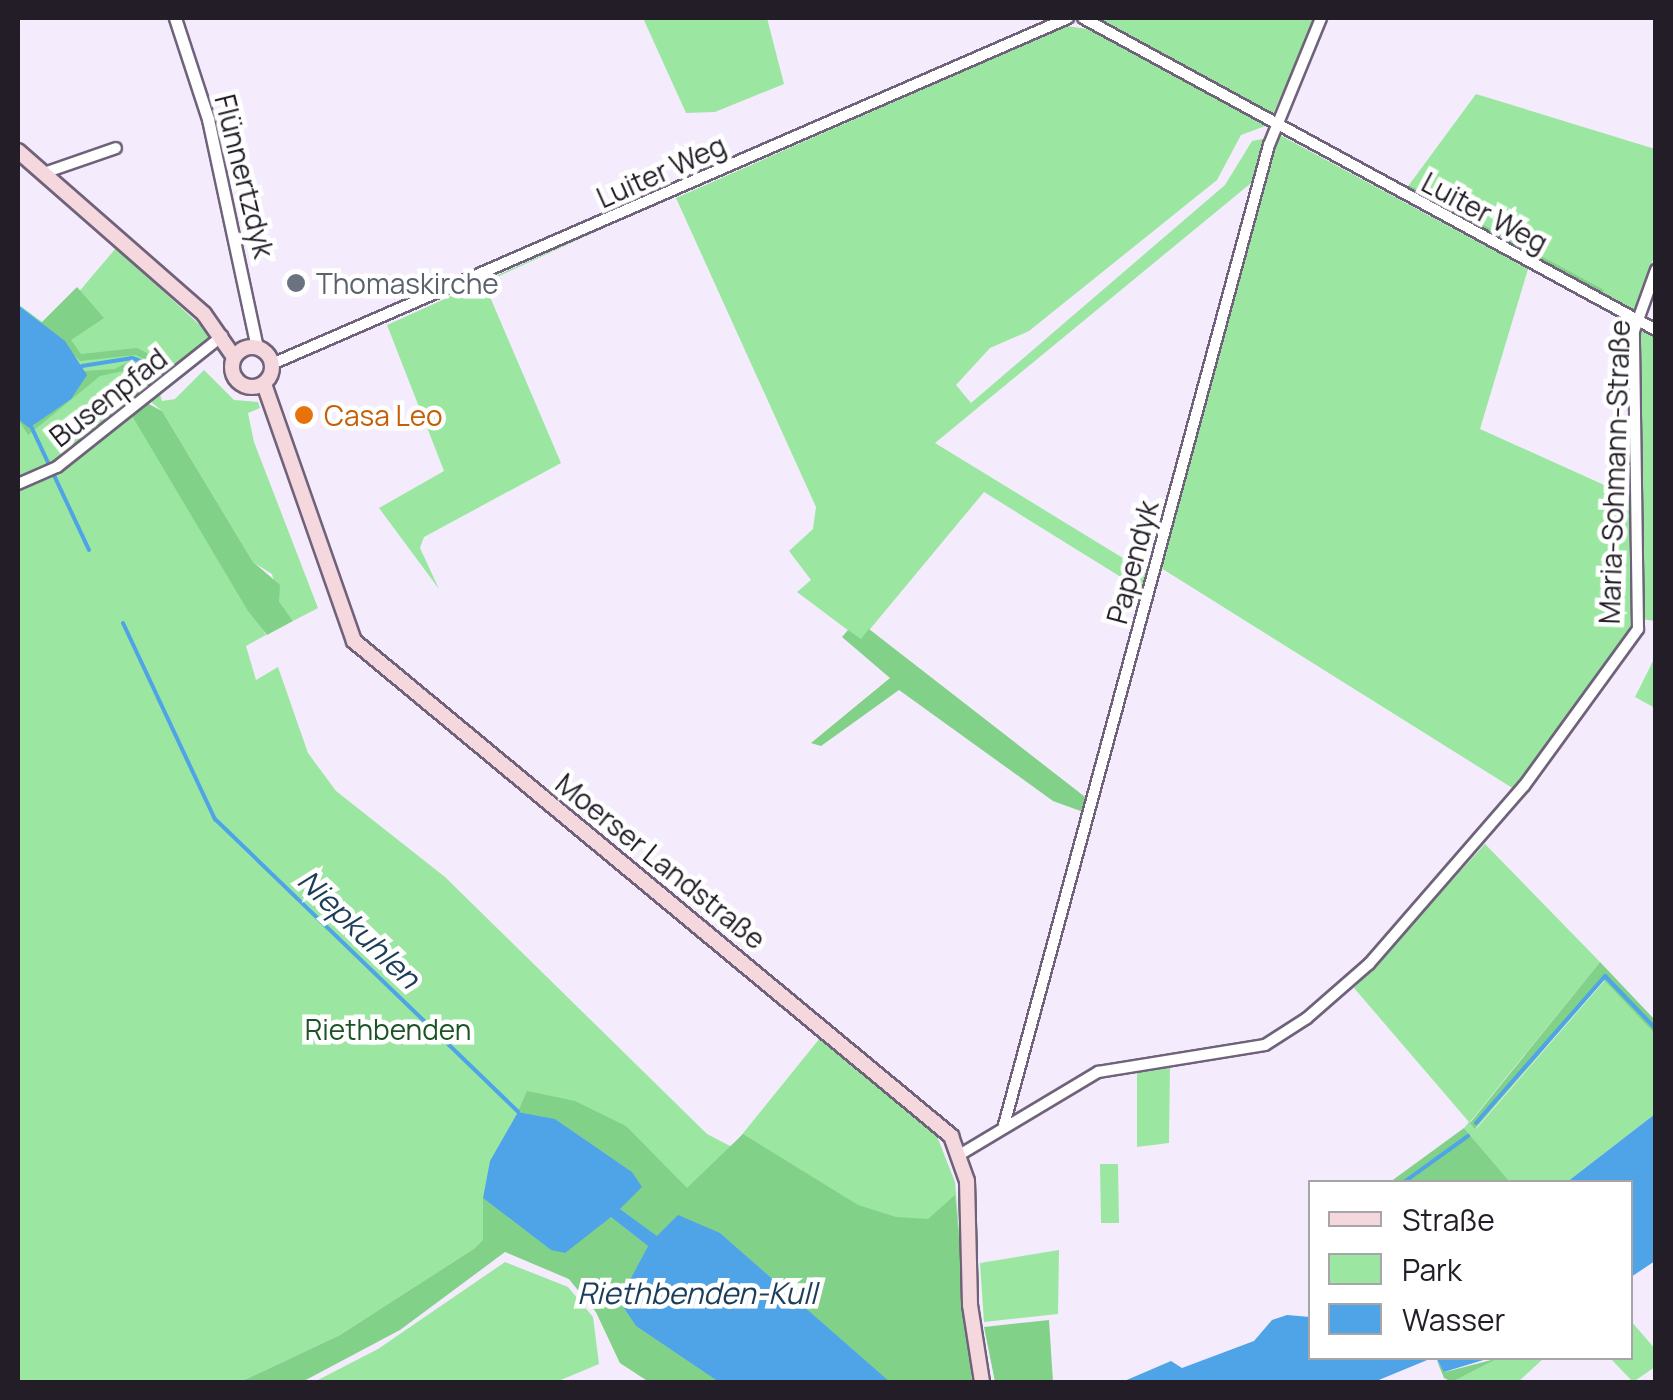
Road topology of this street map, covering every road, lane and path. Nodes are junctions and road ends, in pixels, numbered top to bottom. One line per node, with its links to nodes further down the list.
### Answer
1 (175, 18): 13 (street, Flünnertzdyk)
2 (1068, 18): 15 (street, Luiter Weg)
3 (1083, 18): 5 (street, Luiter Weg)
4 (1320, 18): 5 (street, Papendyk)
5 (1275, 125): 10 (street, Luiter Weg); 18 (street, Papendyk)
6 (116, 148): 8 (street)
7 (18, 151): 8 (main road)
8 (44, 172): 12 (main road)
9 (1656, 270): 10 (street, Maria-Sohmann-Straße)
10 (1637, 320): 11 (street, Luiter Weg); 18 (street, Maria-Sohmann-Straße)
11 (1656, 330)
12 (222, 336): 14 (main road); 17 (street, Busenpfad)
13 (257, 348): 14 (main road); 15 (main road)
14 (234, 357): 16 (main road)
15 (272, 364): 16 (main road)
16 (264, 384): 19 (main road, Moerser Landstraße)
17 (18, 484)
18 (1004, 1125): 19 (street, Maria-Sohmann-Straße)
19 (961, 1154): 20 (main road)
20 (982, 1382)

